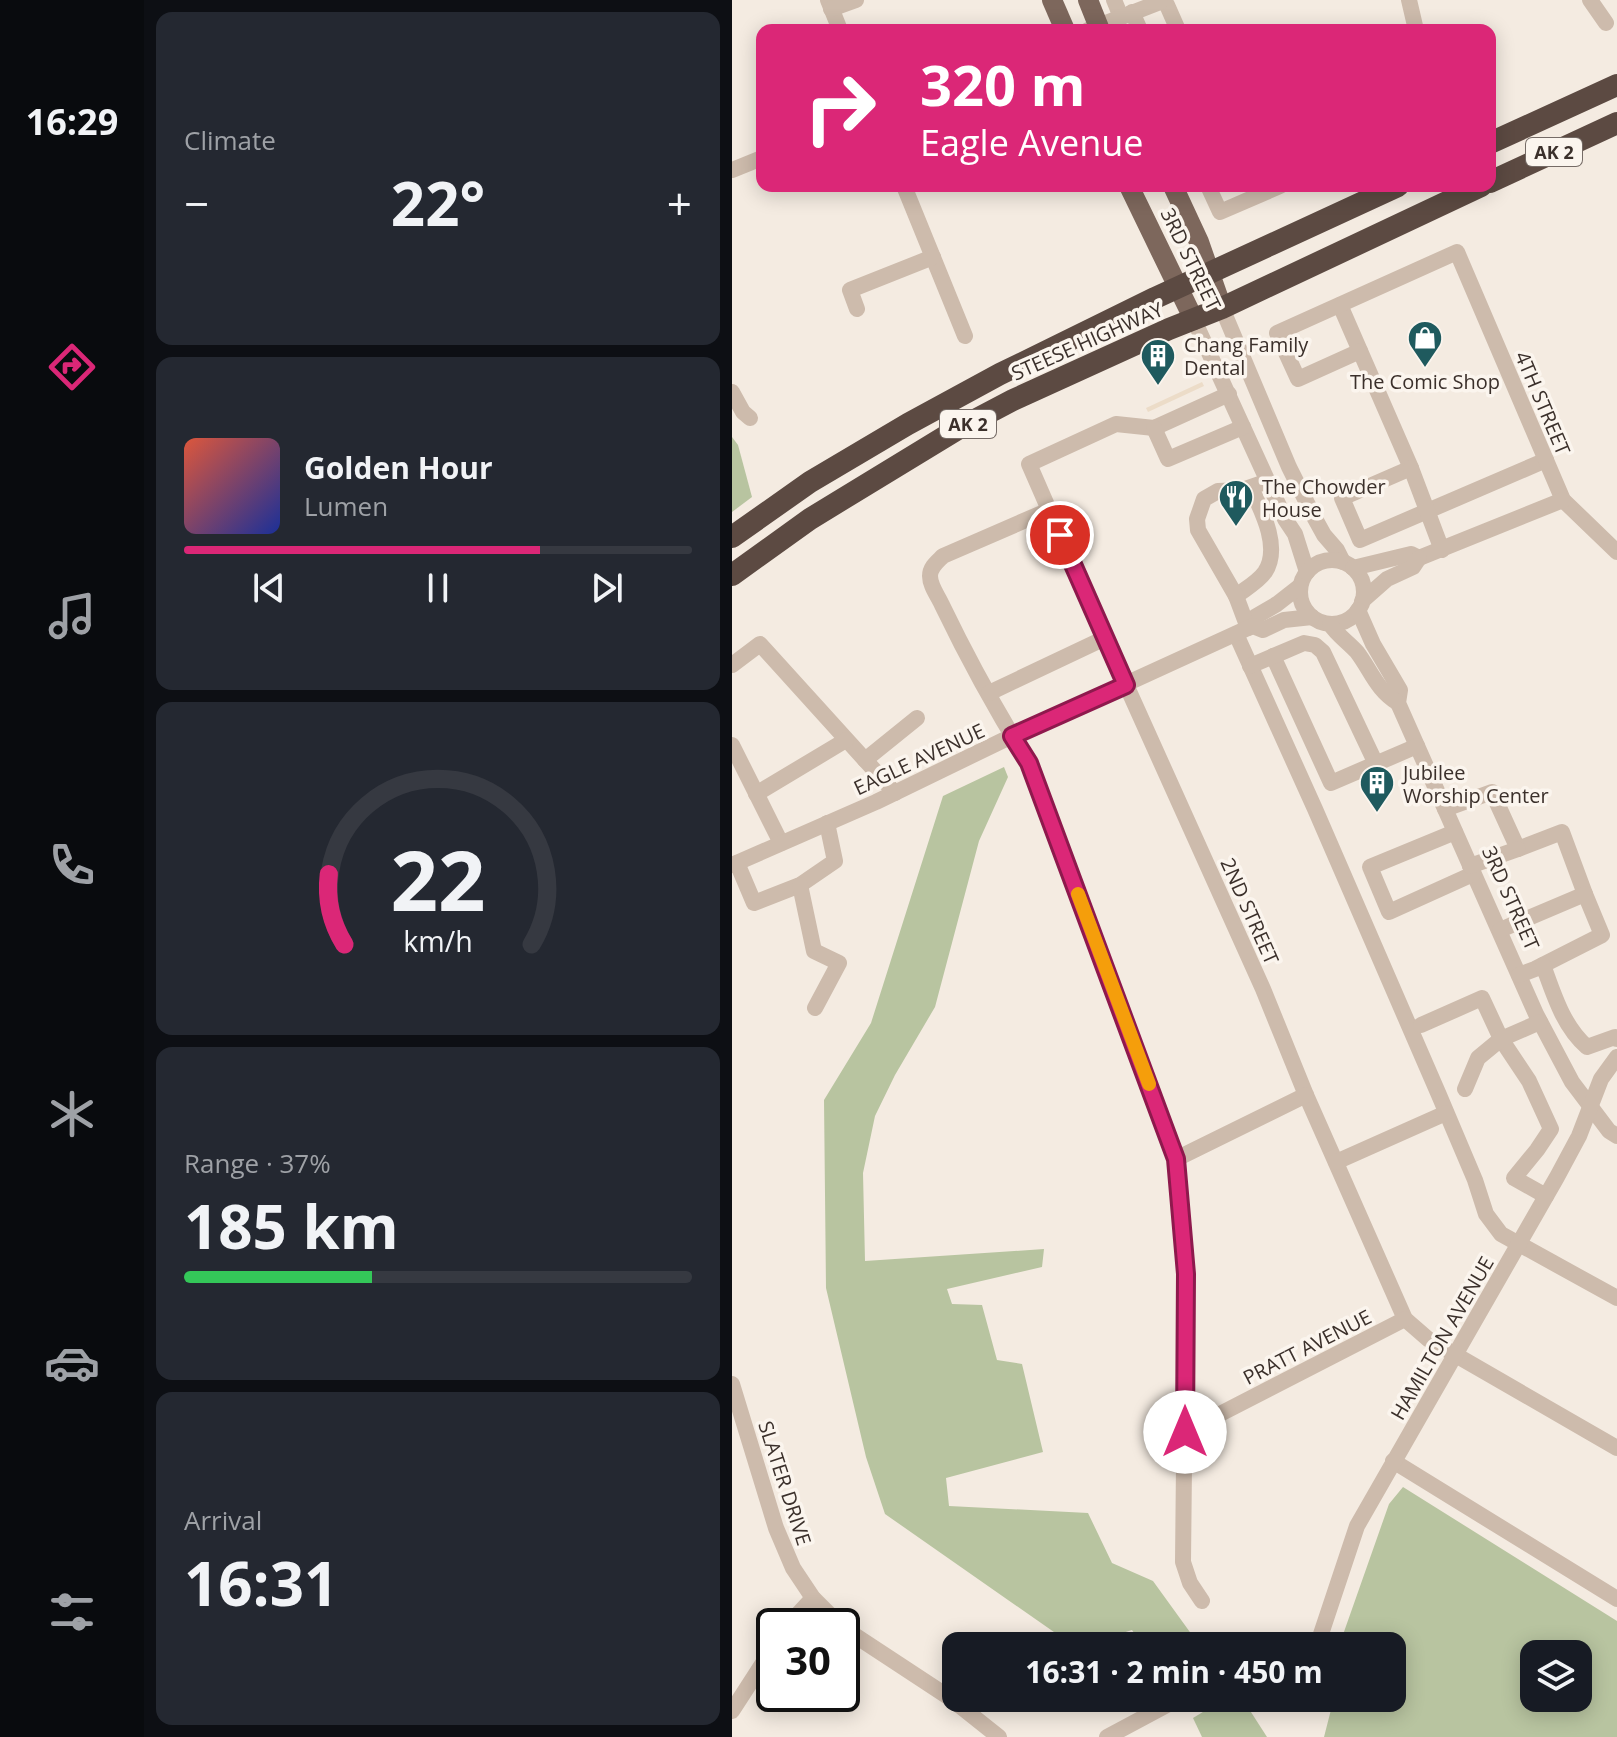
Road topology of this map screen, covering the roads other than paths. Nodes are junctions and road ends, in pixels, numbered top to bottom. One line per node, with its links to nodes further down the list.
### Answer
1 (856, 0): 8 (street)
2 (1052, 0): 12 (main road)
3 (1088, 0): 13 (main road)
4 (1114, 0): 9 (street)
5 (1409, 0): 17 (street)
6 (1590, 0): 10 (street)
7 (1160, 1): 9 (street); 16 (street)
8 (829, 4): 11 (street)
9 (1126, 14): 14 (street); 15 (street)
10 (1606, 23)
11 (837, 24)
12 (1062, 24)
13 (1094, 24)
14 (1105, 24)
15 (1135, 24)
16 (1175, 24)
17 (1415, 24)
18 (1617, 85): 20 (highway, AK 2)
19 (1617, 123): 23 (highway, AK 2)
20 (1496, 140)
21 (756, 160): 22 (street)
22 (732, 170)
23 (1496, 179)
24 (906, 192): 31 (street)
25 (1132, 192): 33 (main road, 3RD STREET)
26 (1176, 192): 32 (main road, 3RD STREET)
27 (1211, 192): 28 (street)
28 (1266, 192)
29 (1385, 192): 32 (highway, STEESE HIGHWAY / AK 2)
30 (1468, 192): 35 (highway, STEESE HIGHWAY / AK 2)
31 (933, 257): 36 (street); 38 (street)
32 (1210, 273): 33 (highway, STEESE HIGHWAY / AK 2); 35 (main road, 3RD STREET)
33 (1180, 288): 37 (main road, 3RD STREET); 52 (highway, STEESE HIGHWAY / AK 2)
34 (1340, 305): 39 (street); 39 (street); 45 (street, 4TH STREET)
35 (1222, 308): 37 (highway, STEESE HIGHWAY / AK 2); 56 (street, 3RD STREET)
36 (857, 309)
37 (1194, 320): 41 (street, 3RD STREET); 57 (highway, STEESE HIGHWAY / AK 2)
38 (965, 336)
39 (1360, 351): 46 (street)
40 (732, 392): 42 (street)
41 (1229, 394): 43 (street, 3RD STREET); 44 (street)
42 (750, 418)
43 (1243, 427): 44 (street); 47 (street, 3RD STREET)
44 (1154, 428): 50 (street, 2ND STREET)
45 (1546, 460): 49 (street, 4TH STREET); 51 (street)
46 (1411, 468): 51 (street); 51 (street)
47 (1268, 481): 48 (street); 58 (street, 3RD STREET)
48 (1251, 488): 59 (street); 59 (street)
49 (1563, 500): 53 (street); 54 (street, 4TH STREET)
50 (1049, 510): 64 (street, 2ND STREET); 69 (street)
51 (1428, 511): 53 (street)
52 (732, 537)
53 (1442, 550): 55 (street)
54 (1617, 552)
55 (1419, 558): 56 (street); 60 (street)
56 (1348, 565): 58 (street); 60 (street)
57 (732, 575)
58 (1304, 579): 61 (street); 63 (street, EAGLE AVENUE)
59 (1236, 596): 63 (street)
60 (1360, 606): 62 (street); 70 (street, 3RD STREET)
61 (1312, 617): 62 (street); 63 (street, EAGLE AVENUE)
62 (1330, 624): 70 (street, 3RD STREET)
63 (1246, 629): 67 (street); 68 (street, EAGLE AVENUE)
64 (1105, 638): 68 (street, 2ND STREET); 69 (street)
65 (1273, 656): 67 (street); 77 (street); 77 (street)
66 (732, 665): 73 (street)
67 (1250, 666): 101 (street)
68 (1126, 685): 72 (street, EAGLE AVENUE); 99 (street, 2ND STREET)
69 (989, 693): 72 (street)
70 (1398, 703): 75 (street, 3RD STREET)
71 (917, 718): 76 (street)
72 (1012, 736): 78 (street, EAGLE AVENUE); 103 (street)
73 (846, 740): 76 (street); 79 (street)
74 (732, 745): 79 (street)
75 (1417, 746): 77 (street); 80 (street, 3RD STREET)
76 (865, 760): 78 (street)
77 (1376, 764)
78 (895, 793): 81 (street, EAGLE AVENUE)
79 (756, 794): 83 (street)
80 (1445, 809): 82 (street, 3RD STREET); 84 (street)
81 (827, 823): 83 (street, EAGLE AVENUE); 87 (street)
82 (1455, 832): 86 (street, 3RD STREET); 86 (street)
83 (781, 843): 85 (street, EAGLE AVENUE)
84 (1518, 849): 86 (street); 88 (street)
85 (734, 864): 87 (street)
86 (1472, 870): 89 (street, 3RD STREET)
87 (800, 885): 92 (street)
88 (1585, 894): 89 (street); 90 (street)
89 (1500, 930): 91 (street, 3RD STREET)
90 (1543, 965): 91 (street); 96 (street)
91 (1519, 975): 93 (street, 3RD STREET)
92 (815, 1008)
93 (1540, 1022): 95 (street); 100 (street, 3RD STREET)
94 (1421, 1025): 95 (street)
95 (1501, 1039): 98 (street); 105 (street)
96 (1617, 1039)
97 (1617, 1057): 100 (street, HAMILTON AVENUE)
98 (1465, 1089)
99 (1306, 1095): 103 (street); 104 (street, 2ND STREET)
100 (1591, 1107): 102 (street, 3RD STREET); 105 (street, HAMILTON AVENUE)
101 (1446, 1113): 104 (street); 106 (street)
102 (1617, 1136)
103 (1176, 1159): 111 (street)
104 (1336, 1162): 108 (street, 2ND STREET)
105 (1546, 1196): 106 (street, HAMILTON AVENUE)
106 (1520, 1243): 107 (street); 109 (street, HAMILTON AVENUE)
107 (1617, 1298)
108 (1405, 1319): 109 (street, 2ND STREET); 111 (street, PRATT AVENUE)
109 (1456, 1355): 112 (street, 2ND STREET); 113 (street, HAMILTON AVENUE)
110 (732, 1384): 114 (street, SLATER DRIVE)
111 (1185, 1432): 116 (street)
112 (1617, 1448)
113 (1393, 1461): 115 (street); 119 (street, HAMILTON AVENUE)
114 (813, 1598): 117 (street); 118 (street, SLATER DRIVE)
115 (1617, 1599)
116 (1202, 1601)
117 (804, 1608)
118 (823, 1608)
119 (1322, 1632)
120 (860, 1639): 124 (street, SLATER DRIVE)
121 (756, 1674): 122 (street)
122 (732, 1711)
123 (1154, 1712): 125 (street)
124 (999, 1737)
125 (1107, 1737)

